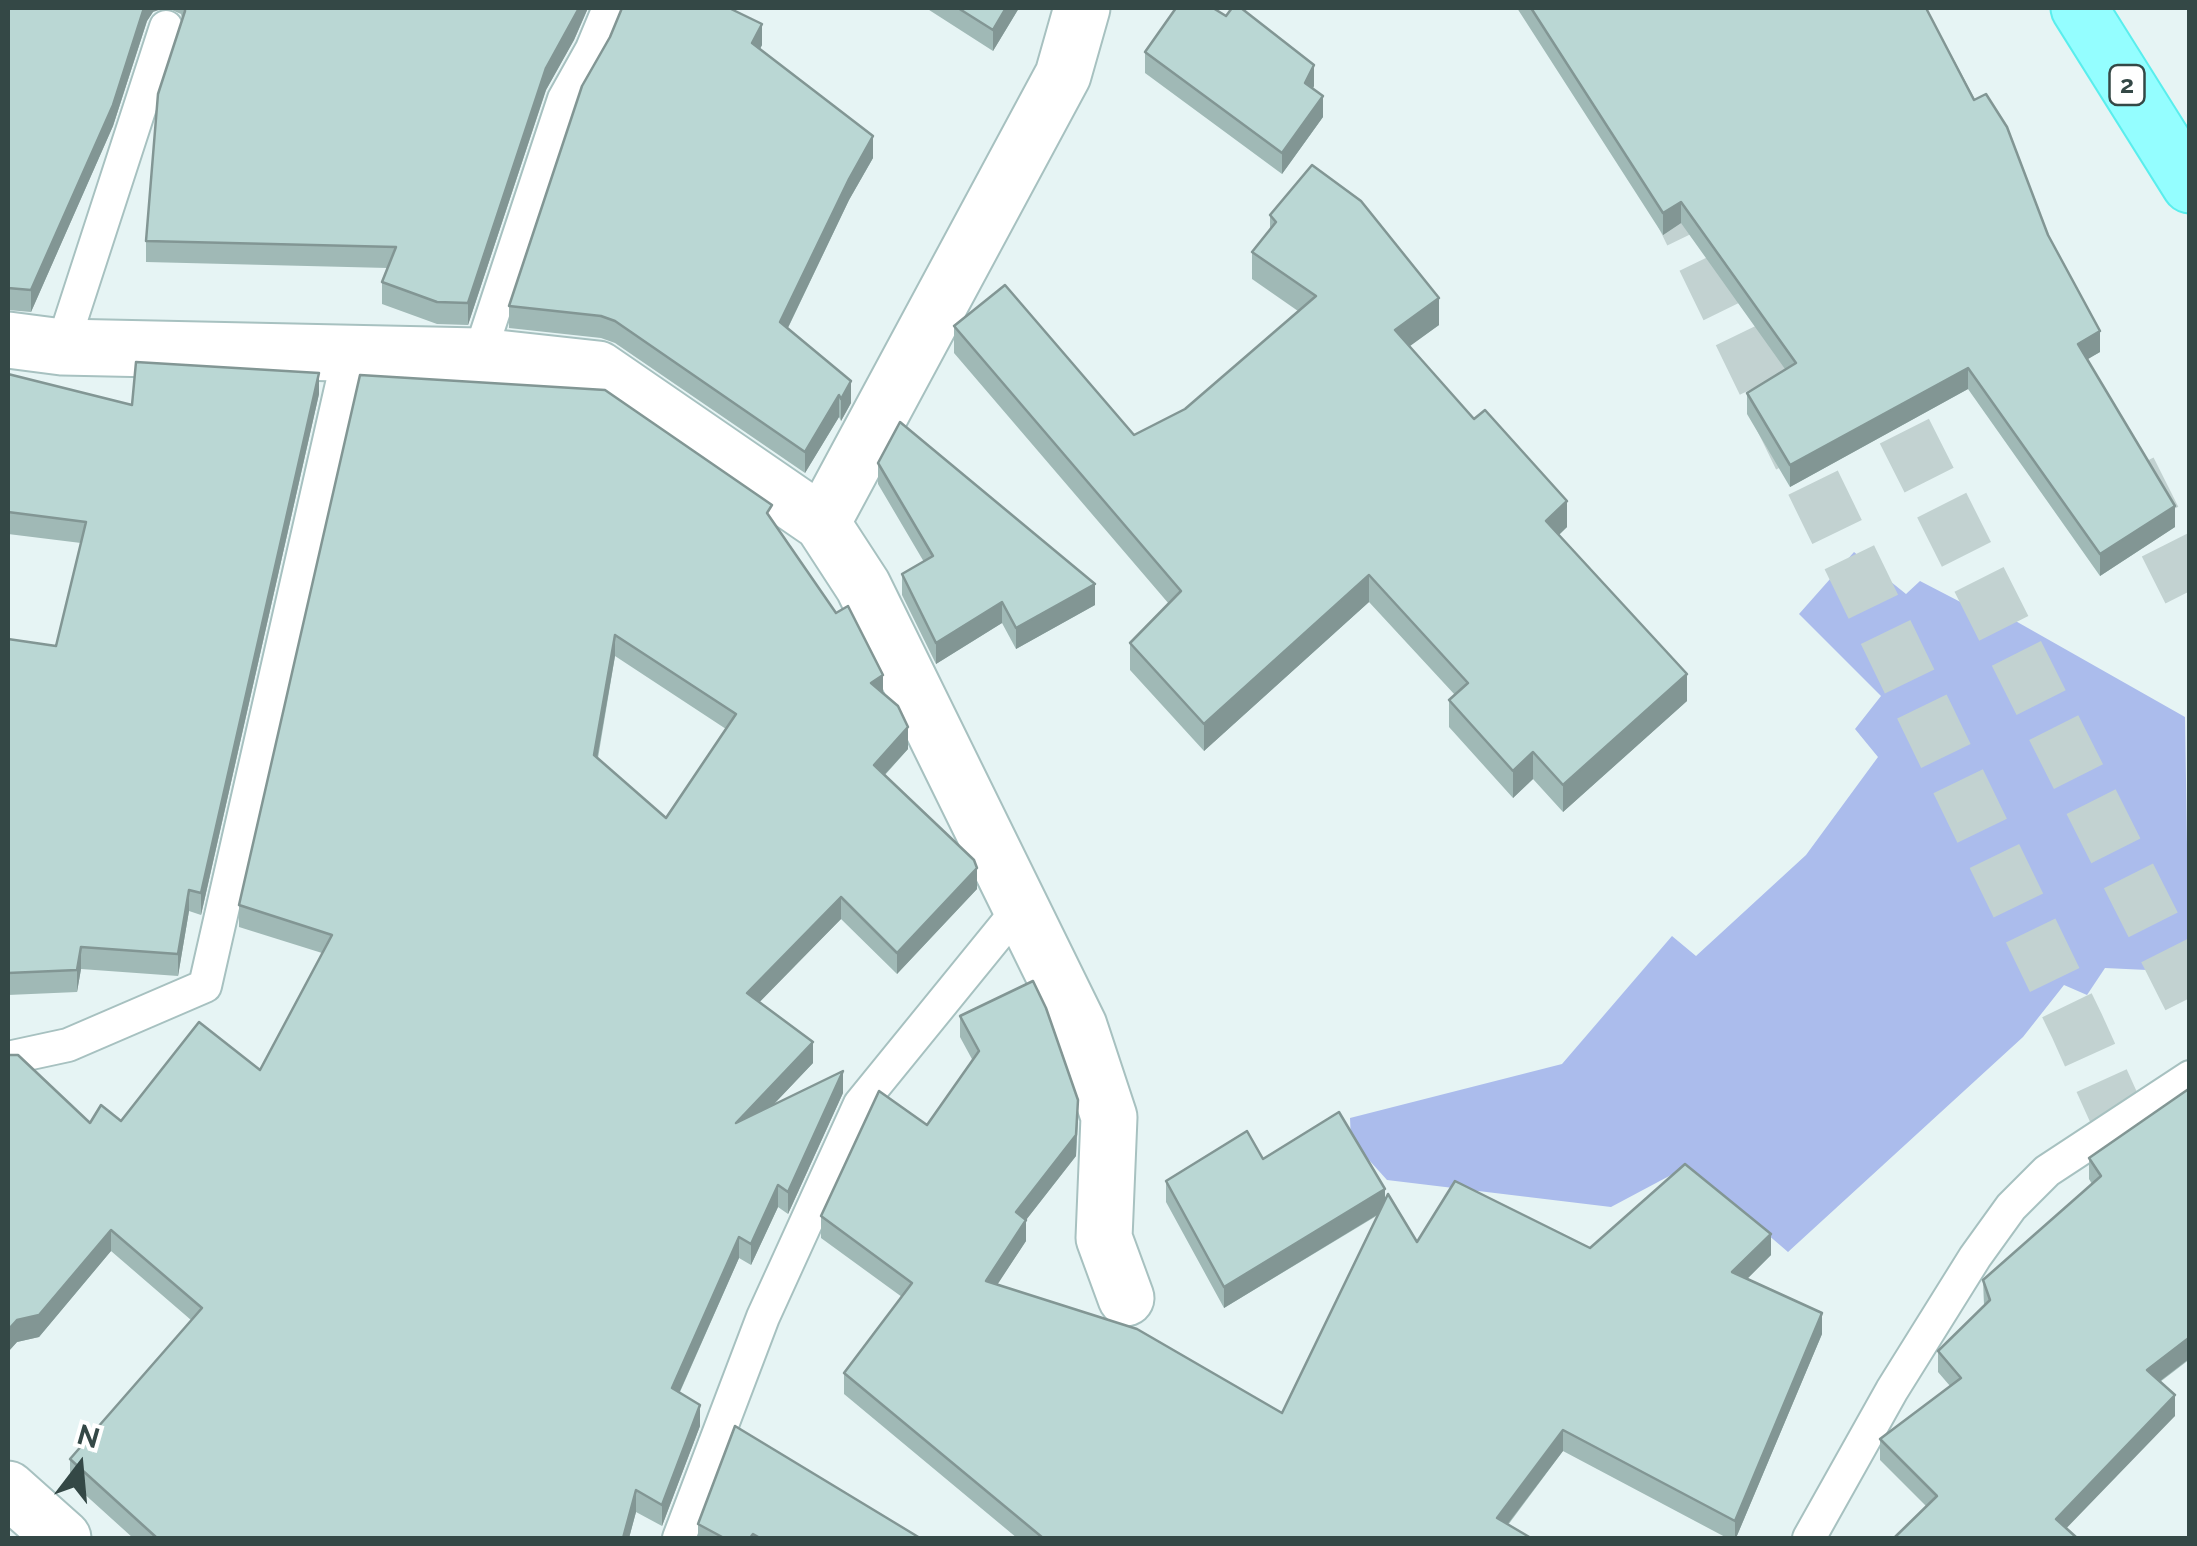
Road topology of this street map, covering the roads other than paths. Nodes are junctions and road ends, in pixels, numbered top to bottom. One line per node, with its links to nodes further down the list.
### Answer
1 (609, 8): 9 (lane)
2 (1082, 8): 10 (street)
3 (2079, 8): 5 (main road, 2)
4 (166, 27): 7 (lane)
5 (2185, 183)
6 (8, 340): 7 (street)
7 (62, 347): 8 (street)
8 (349, 353): 9 (street); 12 (lane)
9 (479, 356): 10 (street)
10 (822, 523): 11 (street)
11 (1020, 906): 14 (street); 17 (lane)
12 (8, 1058)
13 (2190, 1077): 18 (lane)
14 (1126, 1298)
15 (8, 1489): 16 (street)
16 (63, 1538)
17 (679, 1538)
18 (1809, 1538)

